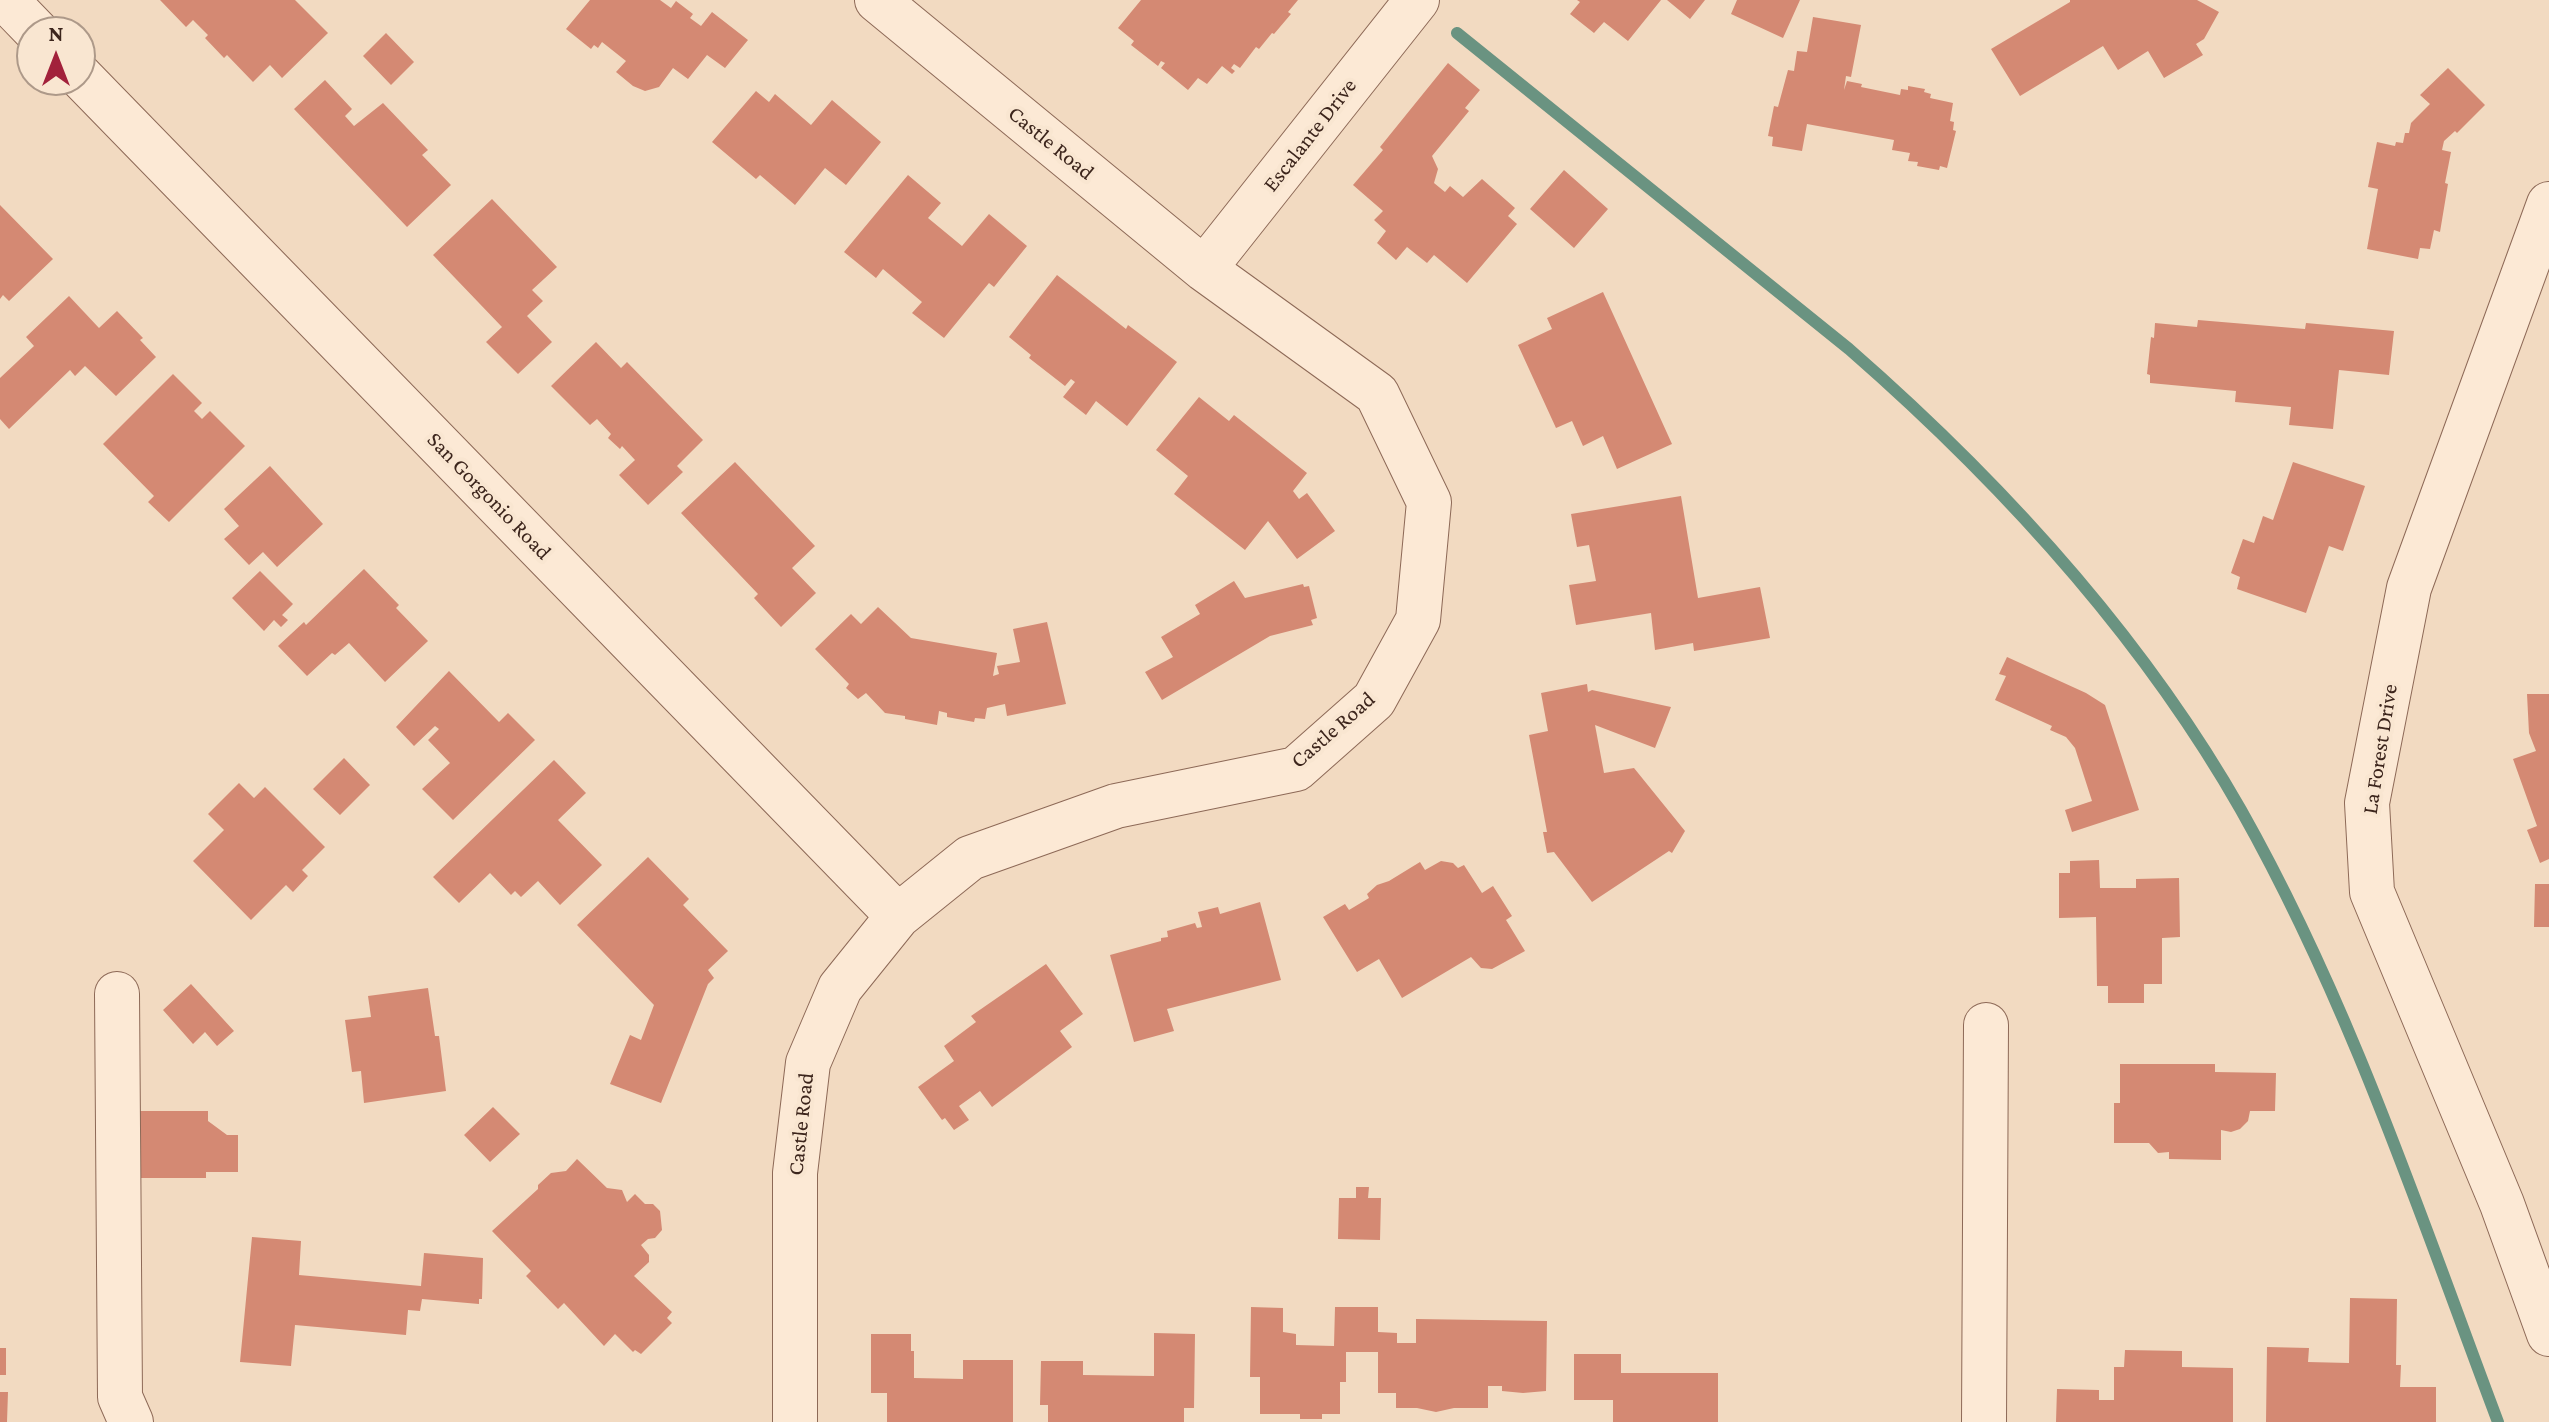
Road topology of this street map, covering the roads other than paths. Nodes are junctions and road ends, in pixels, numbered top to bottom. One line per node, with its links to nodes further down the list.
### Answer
1 (6, 0): 4 (street)
2 (877, 0): 7 (street, Castle Road)
3 (1417, 0): 7 (street, Escalante Drive)
4 (22, 16)
5 (96, 92): 8 (street, San Gorgonio Road)
6 (2549, 204): 11 (street, La Forest Drive)
7 (1204, 269): 8 (street, Castle Road)
8 (898, 916): 13 (street, Castle Road)
9 (117, 994): 12 (street)
10 (1986, 1025): 14 (street)
11 (2549, 1334)
12 (131, 1422)
13 (795, 1422)
14 (1984, 1422)

